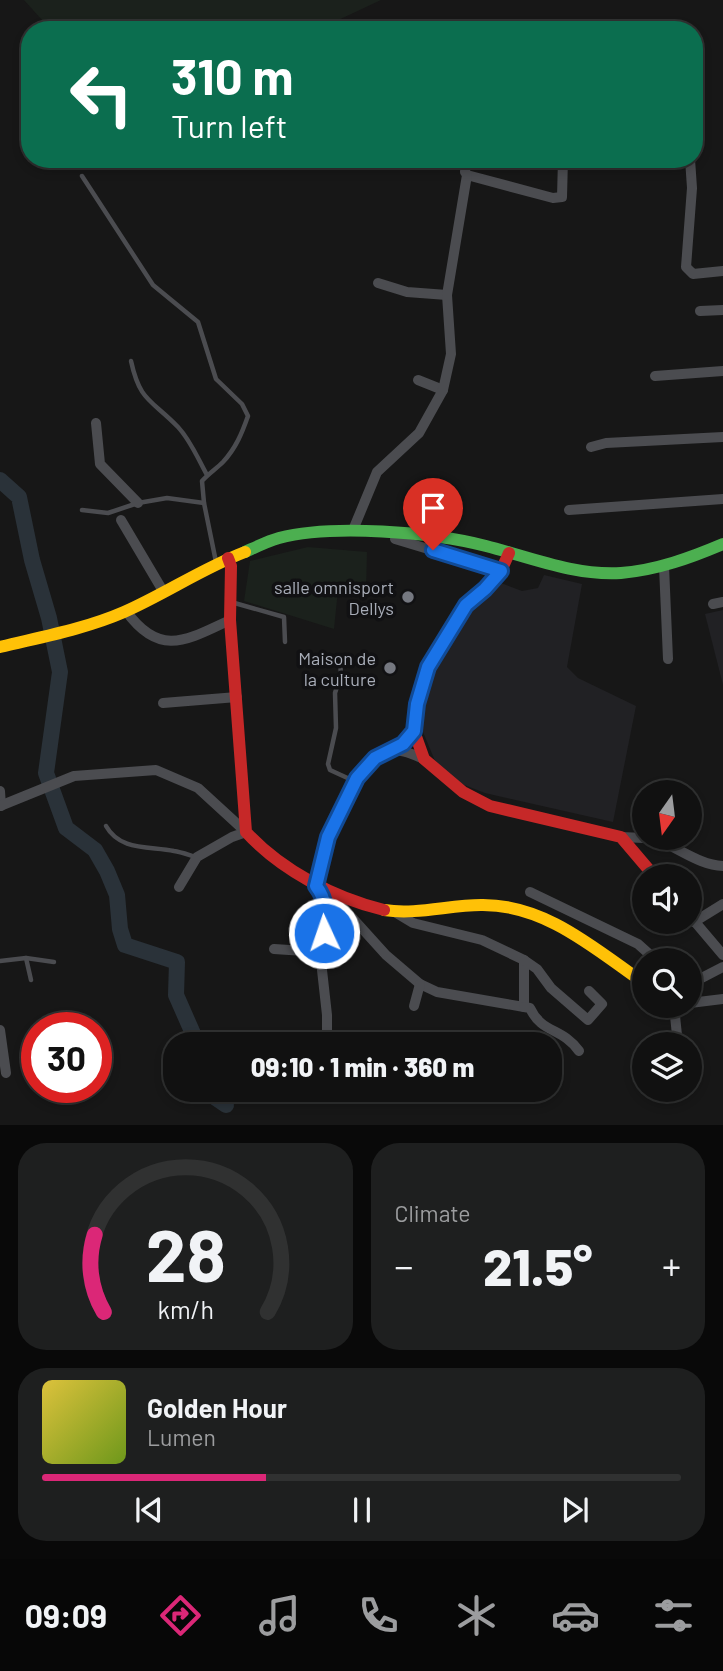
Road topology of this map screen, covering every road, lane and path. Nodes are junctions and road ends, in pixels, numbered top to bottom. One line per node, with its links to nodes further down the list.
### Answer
1 (465, 168): 4 (street)
2 (564, 168): 4 (street)
3 (691, 168): 6 (street)
4 (467, 175): 8 (street)
5 (82, 176): 19 (lane)
6 (723, 271)
7 (378, 283): 8 (street)
8 (447, 295): 15 (street)
9 (723, 310): 10 (street)
10 (700, 311)
11 (131, 360): 19 (lane)
12 (723, 372): 13 (street)
13 (655, 376)
14 (418, 380): 15 (street)
15 (443, 390): 26 (street)
16 (96, 423): 21 (street)
17 (723, 438): 18 (street)
18 (591, 447)
19 (207, 475): 22 (lane)
20 (723, 499): 24 (street)
21 (138, 503): 22 (lane); 23 (lane)
22 (204, 503): 30 (lane)
23 (82, 510)
24 (569, 510)
25 (121, 520): 33 (street)
26 (353, 530): 27 (street); 30 (street)
27 (367, 531): 29 (street); 32 (street)
28 (723, 544): 31 (street)
29 (509, 553): 31 (street); 32 (street)
30 (222, 560): 33 (street); 34 (street)
31 (664, 566): 39 (street)
32 (501, 571): 43 (street)
33 (163, 592): 35 (street)
34 (230, 601): 36 (street); 37 (lane)
35 (126, 611): 36 (street); 38 (street)
36 (230, 620): 41 (street)
37 (285, 642)
38 (0, 647)
39 (668, 659)
40 (340, 662): 46 (lane)
41 (237, 697): 42 (street); 50 (street)
42 (163, 703)
43 (414, 731): 44 (street); 45 (street)
44 (386, 751): 45 (street); 46 (street)
45 (424, 759): 51 (street)
46 (355, 782): 57 (street)
47 (0, 791): 48 (street)
48 (0, 806): 50 (street)
49 (106, 826): 54 (lane)
50 (246, 832): 54 (street); 57 (street)
51 (621, 837): 52 (street); 55 (street)
52 (632, 837)
53 (682, 850): 56 (street)
54 (197, 857): 58 (street)
55 (644, 864)
56 (723, 866)
57 (316, 886): 61 (street); 66 (street); 76 (street)
58 (179, 887)
59 (530, 892): 64 (street)
60 (723, 904): 62 (street)
61 (393, 911): 69 (street); 73 (street)
62 (702, 914)
63 (702, 931): 67 (street)
64 (642, 948)
65 (274, 949): 66 (street)
66 (320, 952): 83 (street)
67 (723, 955)
68 (26, 958): 70 (lane); 71 (lane); 75 (lane)
69 (524, 960): 77 (street); 81 (street)
70 (0, 961)
71 (54, 962)
72 (723, 967): 74 (street)
73 (632, 975)
74 (702, 978)
75 (32, 980)
76 (420, 984): 80 (street); 81 (street)
77 (589, 990)
78 (723, 999): 79 (street)
79 (702, 1002)
80 (414, 1006)
81 (524, 1007): 84 (street)
82 (0, 1030): 85 (street)
83 (327, 1032)
84 (579, 1051)
85 (6, 1073)

